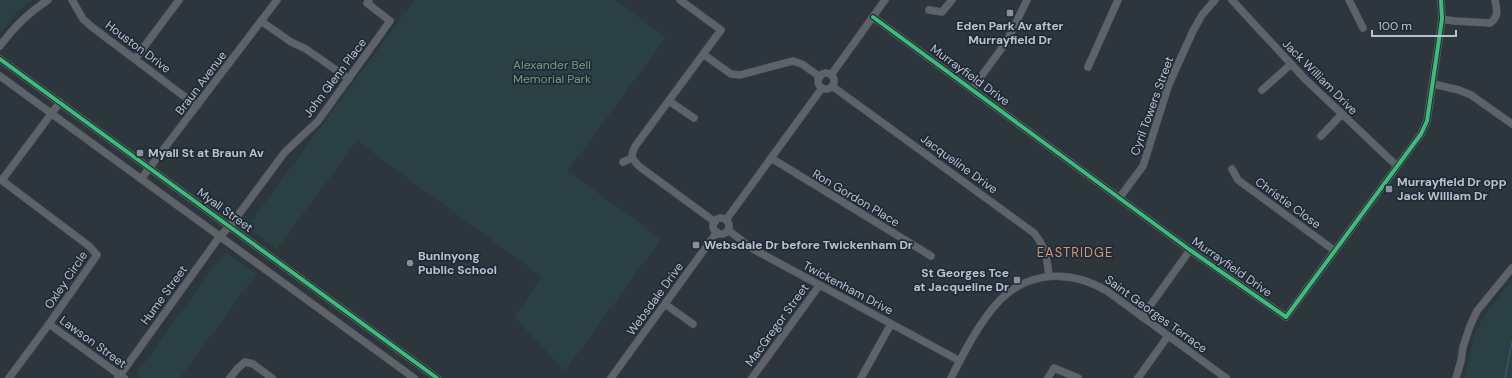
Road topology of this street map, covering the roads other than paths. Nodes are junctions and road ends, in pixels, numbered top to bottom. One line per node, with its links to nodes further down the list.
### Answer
1 (48, 0): 21 (street)
2 (72, 0): 23 (street, Houston Drive)
3 (179, 0): 23 (street)
4 (277, 0): 19 (street, Braun Avenue)
5 (369, 0): 30 (street, John Glenn Place)
6 (680, 0): 22 (street)
7 (885, 0): 17 (street)
8 (952, 0): 16 (street)
9 (1027, 0): 34 (street)
10 (1118, 0): 26 (street)
11 (1215, 0): 52 (street, Cyril Towers Street)
12 (1232, 0): 25 (street, Jack William Drive)
13 (1349, 0): 20 (street)
14 (1441, 0): 18 (street, Murrayfield Drive)
15 (1496, 0): 18 (street)
16 (929, 10)
17 (873, 16): 27 (street); 34 (street, Murrayfield Drive)
18 (1442, 19): 31 (street, Murrayfield Drive)
19 (261, 21): 30 (street); 38 (street, Braun Avenue)
20 (1363, 28)
21 (0, 46)
22 (704, 54): 29 (street); 36 (street)
23 (135, 58): 38 (street, Houston Drive)
24 (0, 59): 37 (street, Myall Street)
25 (1290, 64): 35 (street); 40 (street, Jack William Drive)
26 (1088, 67)
27 (831, 75): 29 (street); 32 (street)
28 (0, 76): 39 (street, Myall Street)
29 (820, 77): 33 (street)
30 (349, 80): 55 (street, John Glenn Place)
31 (1433, 84): 42 (street); 47 (street, Murrayfield Drive)
32 (832, 86): 33 (street); 63 (street, Jacqueline Drive)
33 (822, 88): 45 (street)
34 (972, 89): 52 (street, Murrayfield Drive)
35 (1262, 90)
36 (669, 101): 41 (street); 44 (street)
37 (60, 102): 39 (street); 48 (street, Myall Street)
38 (197, 106): 48 (street, Braun Avenue)
39 (51, 113): 50 (street, Myall Street); 51 (street)
40 (1342, 114): 43 (street); 47 (street, Jack William Drive)
41 (694, 118)
42 (1512, 124)
43 (1321, 136)
44 (632, 158): 46 (street); 54 (street)
45 (771, 158): 53 (street); 61 (street, Ron Gordon Place)
46 (623, 162)
47 (1397, 166): 60 (street, Murrayfield Drive)
48 (150, 168): 50 (street, Braun Avenue); 55 (street, Myall Street)
49 (1232, 169): 60 (street, Christie Close)
50 (141, 179): 58 (street, Myall Street)
51 (1, 180): 67 (street, Oxley Circle)
52 (1120, 197): 59 (street, Murrayfield Drive)
53 (726, 220): 54 (street); 56 (street)
54 (715, 222): 57 (street)
55 (230, 226): 58 (street, Hume Street); 77 (street, Myall Street)
56 (728, 230): 57 (street); 64 (street, Twickenham Drive)
57 (717, 232): 65 (street, Websdale Drive)
58 (220, 236): 72 (street, Hume Street); 76 (street, Myall Street)
59 (1190, 250): 60 (street, Murrayfield Drive); 66 (street)
60 (1335, 251)
61 (931, 256)
62 (1512, 268): 86 (street)
63 (1049, 276): 66 (street, Saint Georges Terrace); 71 (street, Saint Georges Terrace)
64 (819, 286): 69 (street, Twickenham Drive); 79 (street, MacGregor Street)
65 (665, 304): 68 (street); 78 (street, Websdale Drive)
66 (1142, 317): 70 (street, Saint Georges Terrace)
67 (49, 324): 72 (street, Lawson Street); 73 (street, Oxley Circle)
68 (693, 324)
69 (891, 324): 71 (street, Twickenham Drive); 80 (street)
70 (1168, 336): 84 (street); 85 (street, Saint Georges Terrace)
71 (960, 361): 81 (street, Saint Georges Terrace)
72 (121, 377)
73 (9, 378)
74 (230, 378): 75 (street)
75 (272, 378)
76 (414, 378)
77 (437, 378)
78 (611, 378)
79 (752, 378)
80 (862, 378)
81 (951, 378)
82 (1048, 378): 83 (street)
83 (1078, 378)
84 (1138, 378)
85 (1226, 378)
86 (1456, 378)

